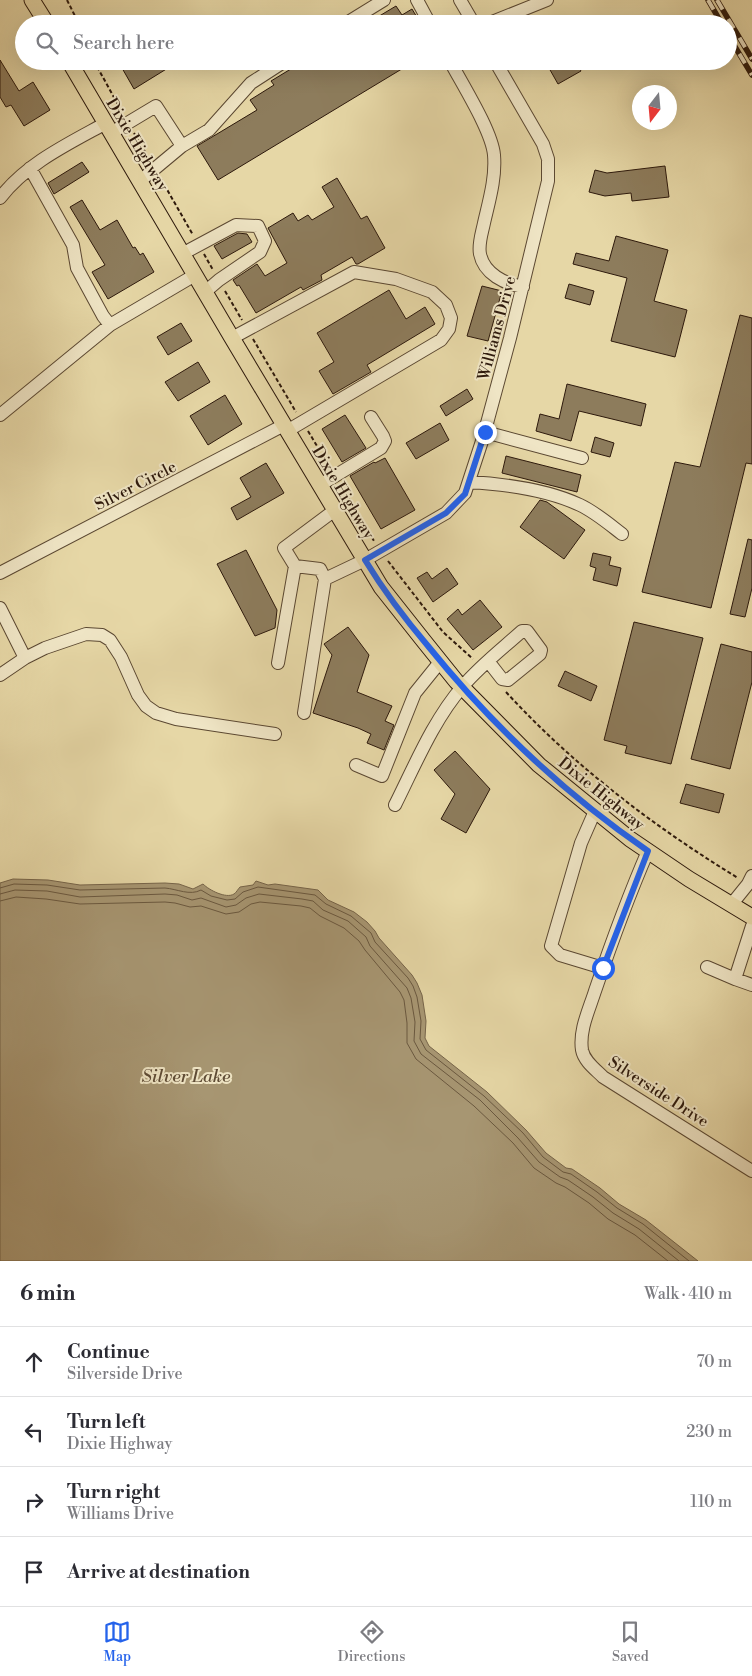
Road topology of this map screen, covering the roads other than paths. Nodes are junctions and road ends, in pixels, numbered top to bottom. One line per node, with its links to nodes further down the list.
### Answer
1 (32, 0): 6 (main road)
2 (384, 0): 7 (street)
3 (418, 0): 8 (street)
4 (460, 0): 9 (street)
5 (547, 0): 10 (street)
6 (41, 15)
7 (360, 15)
8 (426, 15)
9 (469, 15)
10 (510, 15)
11 (74, 70): 15 (main road, Dixie Highway)
12 (271, 70): 16 (street)
13 (455, 70): 22 (street)
14 (500, 70): 22 (street, Williams Drive)
15 (108, 128): 16 (street); 17 (street); 18 (main road, Dixie Highway)
16 (182, 146): 18 (street)
17 (30, 168): 19 (street); 24 (street)
18 (140, 181): 20 (main road, Dixie Highway)
19 (0, 198)
20 (182, 254): 21 (main road, Dixie Highway); 23 (street)
21 (195, 275): 23 (main road, Dixie Highway); 24 (street)
22 (523, 287): 29 (street, Williams Drive)
23 (205, 292): 25 (main road, Dixie Highway)
24 (110, 325): 26 (street)
25 (232, 338): 28 (main road, Dixie Highway); 28 (street, Silver Circle)
26 (0, 416)
27 (371, 417): 32 (street)
28 (286, 428): 32 (main road, Dixie Highway); 37 (street, Silver Circle)
29 (485, 432): 30 (street); 31 (street, Williams Drive)
30 (582, 458)
31 (469, 482): 34 (street); 35 (street, Williams Drive)
32 (320, 485): 33 (main road, Dixie Highway)
33 (335, 510): 35 (main road, Dixie Highway); 36 (street)
34 (622, 534)
35 (365, 560): 38 (street, Williams Drive); 41 (main road, Dixie Highway)
36 (295, 566): 38 (street); 42 (street)
37 (0, 573)
38 (324, 579): 46 (street)
39 (0, 608): 40 (street)
40 (25, 658): 44 (street); 47 (street)
41 (440, 662): 45 (main road, Dixie Highway); 48 (street)
42 (278, 663)
43 (485, 664): 45 (street)
44 (0, 675)
45 (462, 687): 49 (street); 50 (main road, Dixie Highway)
46 (304, 713)
47 (275, 734)
48 (356, 765)
49 (395, 805)
50 (596, 811): 51 (main road, Dixie Highway); 57 (street)
51 (648, 851): 53 (main road, Dixie Highway); 57 (street, Silverside Drive)
52 (750, 880): 53 (street)
53 (731, 905): 54 (main road, Dixie Highway)
54 (752, 916)
55 (752, 926): 58 (street)
56 (708, 967): 58 (street)
57 (603, 968): 60 (street, Silverside Drive)
58 (735, 979): 59 (street)
59 (752, 985)
60 (752, 1171)

